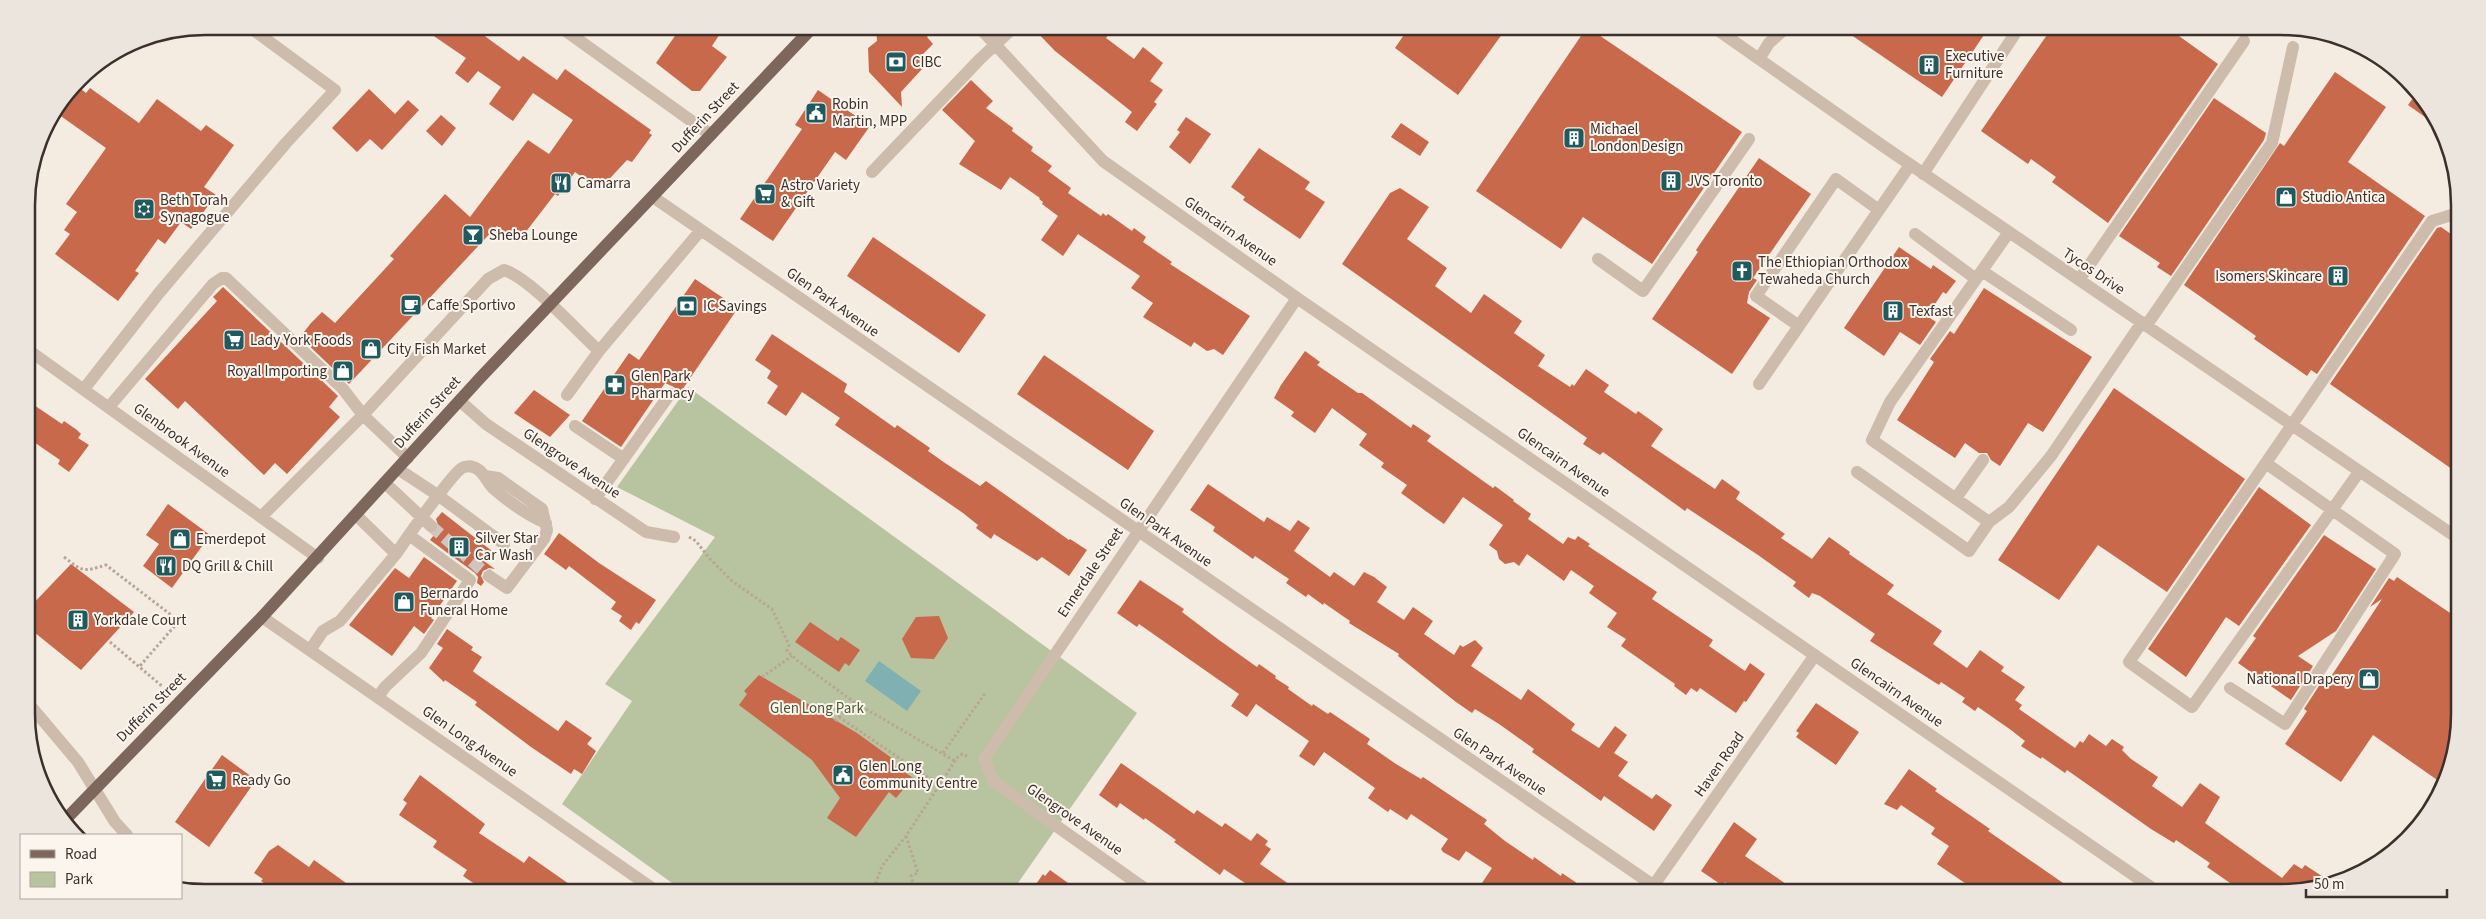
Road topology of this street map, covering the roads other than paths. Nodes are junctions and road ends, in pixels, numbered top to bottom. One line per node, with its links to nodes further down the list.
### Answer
1 (260, 35): 35 (street)
2 (572, 35): 13 (street)
3 (805, 35): 13 (main road, Dufferin Street)
4 (986, 35): 10 (street, Glencairn Avenue)
5 (1006, 35): 10 (street)
6 (1725, 35): 12 (street, Tycos Drive)
7 (1778, 35): 12 (street)
8 (2014, 35): 17 (street)
9 (2244, 40): 26 (street)
10 (995, 45): 16 (street); 27 (street, Glencairn Avenue)
11 (2293, 47): 29 (street)
12 (1758, 59): 15 (street, Tycos Drive)
13 (711, 135): 18 (main road, Dufferin Street)
14 (1750, 139): 24 (street)
15 (1910, 164): 17 (street, Tycos Drive); 19 (street)
16 (872, 172)
17 (1923, 174): 22 (street, Tycos Drive)
18 (652, 197): 21 (street, Glen Park Avenue); 28 (main road, Dufferin Street)
19 (1879, 210): 30 (street); 30 (street)
20 (2451, 214): 42 (street)
21 (701, 230): 32 (street); 60 (street, Glen Park Avenue)
22 (2009, 232): 25 (street); 26 (street, Tycos Drive)
23 (1914, 234): 25 (street)
24 (1598, 258)
25 (1979, 275): 31 (street); 52 (street)
26 (2079, 280): 29 (street, Tycos Drive)
27 (1297, 298): 60 (street, Ennerdale Street); 70 (street, Glencairn Avenue)
28 (549, 305): 32 (street); 38 (main road, Dufferin Street); 40 (street)
29 (2144, 324): 42 (street, Tycos Drive); 58 (street)
30 (1799, 326): 34 (street)
31 (2070, 330)
32 (599, 352): 36 (street)
33 (35, 353): 35 (street, Glenbrook Avenue)
34 (1759, 384)
35 (84, 389): 39 (street, Glenbrook Avenue)
36 (567, 394)
37 (670, 394): 44 (street)
38 (460, 401): 43 (main road, Dufferin Street); 53 (street, Glengrove Avenue)
39 (108, 407): 40 (street); 56 (street, Glenbrook Avenue)
40 (363, 415): 43 (street); 56 (street)
41 (575, 426): 44 (street)
42 (2293, 426): 46 (street); 49 (street, Tycos Drive)
43 (408, 458): 47 (main road, Dufferin Street)
44 (624, 459): 53 (street)
45 (1983, 460): 52 (street)
46 (2267, 464): 54 (street); 54 (street)
47 (398, 469): 50 (main road, Dufferin Street); 51 (street)
48 (1857, 472): 58 (street)
49 (2359, 472): 54 (street); 62 (street, Tycos Drive)
50 (385, 483): 55 (main road, Dufferin Street); 57 (street)
51 (439, 496): 57 (street); 64 (street); 67 (street)
52 (1956, 498): 58 (street)
53 (595, 499): 63 (street, Glengrove Avenue)
54 (2332, 510): 71 (street)
55 (356, 515): 65 (street); 66 (main road, Dufferin Street)
56 (261, 517): 66 (street, Glenbrook Avenue)
57 (421, 517): 59 (street); 61 (street)
58 (1989, 522)
59 (431, 526)
60 (1137, 531): 74 (street, Ennerdale Street); 80 (street, Glen Park Avenue)
61 (409, 535): 65 (street); 72 (street)
62 (2451, 535)
63 (674, 537)
64 (504, 544)
65 (396, 554): 69 (street)
66 (318, 558): 68 (main road, Dufferin Street)
67 (489, 576)
68 (262, 617): 69 (street, Glen Long Avenue); 75 (main road, Dufferin Street)
69 (310, 650): 72 (street, Glen Long Avenue)
70 (1816, 655): 81 (street, Haven Road); 82 (street, Glencairn Avenue)
71 (2230, 688)
72 (378, 697): 78 (street, Glen Long Avenue)
73 (35, 711): 75 (street)
74 (987, 768): 79 (street, Glengrove Avenue)
75 (94, 790): 76 (main road, Dufferin Street); 77 (street)
76 (69, 816)
77 (127, 834)
78 (646, 884)
79 (1138, 884)
80 (1646, 884)
81 (1659, 884)
82 (2146, 884)

